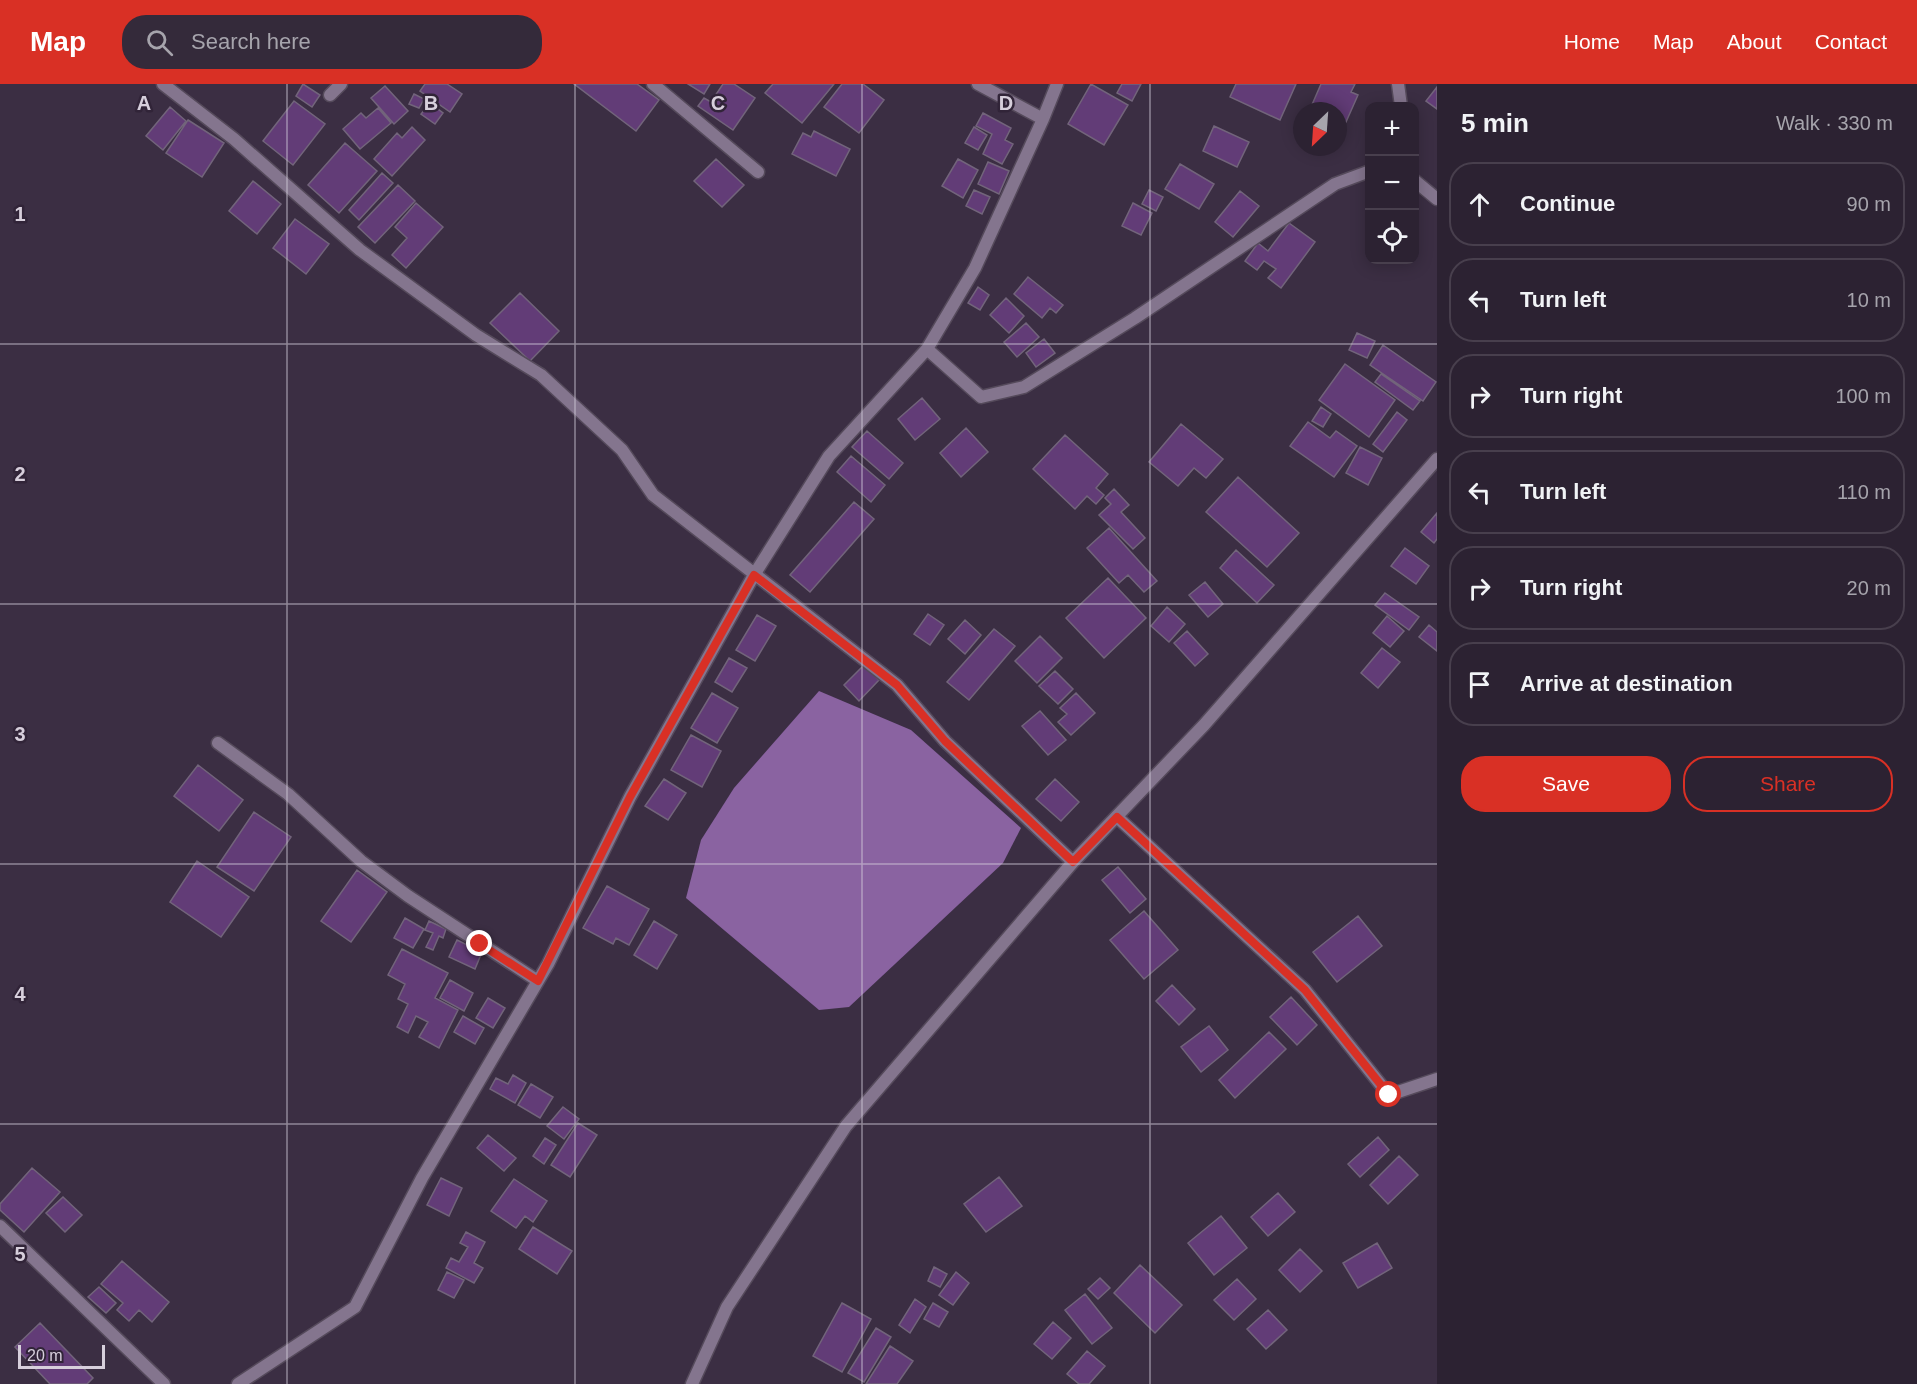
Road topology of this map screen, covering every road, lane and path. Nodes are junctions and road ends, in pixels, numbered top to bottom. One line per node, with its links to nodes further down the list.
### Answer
1 (163, 84): 16 (street)
2 (341, 84): 7 (street)
3 (654, 84): 10 (street)
4 (978, 84): 9 (street)
5 (1057, 84): 9 (street)
6 (1398, 84): 8 (street)
7 (330, 95)
8 (1400, 102)
9 (1043, 119): 14 (street)
10 (758, 172)
11 (1365, 173): 14 (street)
12 (1419, 184): 13 (street)
13 (1437, 200)
14 (927, 349): 16 (street)
15 (1437, 459): 18 (street)
16 (754, 575): 19 (street); 20 (street)
17 (218, 743): 20 (street)
18 (1117, 817): 19 (street); 21 (street)
19 (1073, 862): 25 (street)
20 (538, 981): 24 (street)
21 (1437, 1079)
22 (0, 1226): 23 (street)
23 (164, 1384)
24 (238, 1384)
25 (692, 1384)

